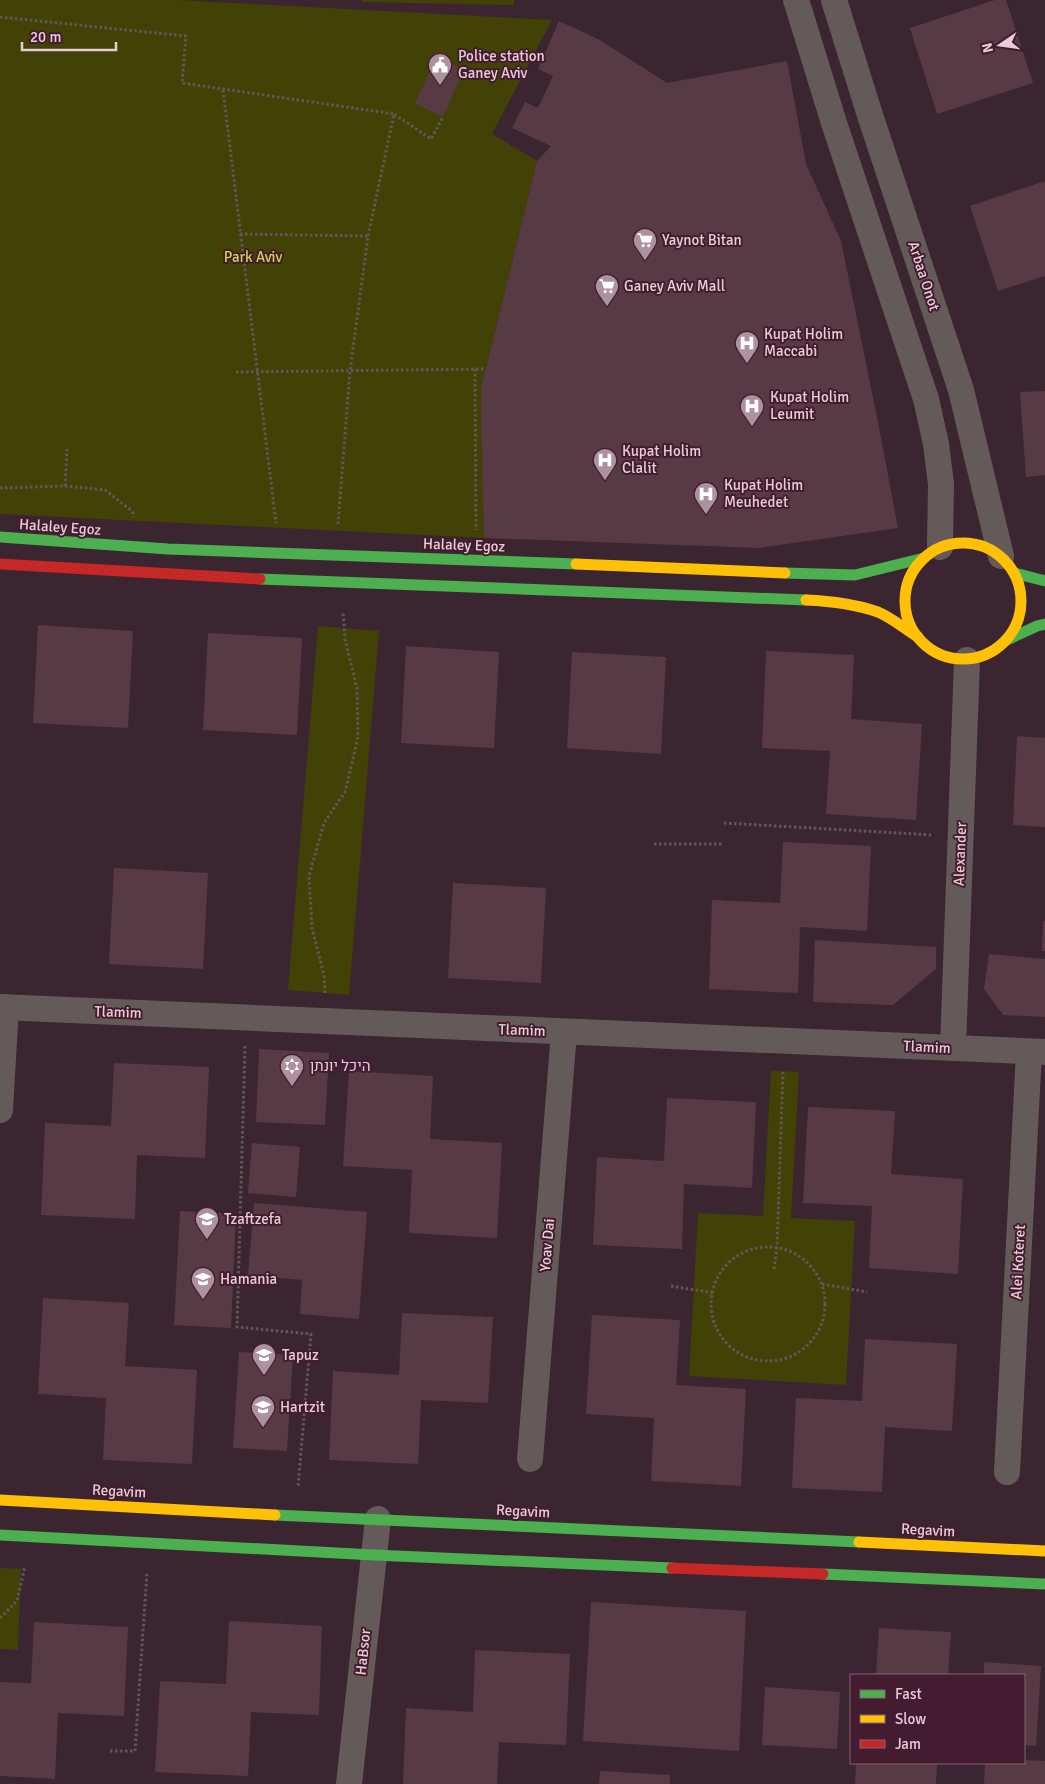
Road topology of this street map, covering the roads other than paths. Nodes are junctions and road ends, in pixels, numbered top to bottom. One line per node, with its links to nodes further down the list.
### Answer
1 (796, 0): 4 (street)
2 (834, 0): 6 (street, Arbaa Onot)
3 (0, 537): 4 (street, Halaley Egoz)
4 (932, 552): 6 (street); 9 (street)
5 (0, 564): 9 (street)
6 (1008, 564): 7 (street); 10 (street)
7 (1045, 581)
8 (1045, 624): 10 (street)
9 (918, 637): 11 (street)
10 (1007, 640): 11 (street)
11 (967, 660): 14 (street, Alexander)
12 (3, 1007): 13 (street, Tlamim); 16 (street)
13 (564, 1032): 14 (street, Tlamim); 17 (street, Yoav Dai)
14 (953, 1048): 15 (street, Tlamim)
15 (1037, 1052): 18 (street, Alei Koteret)
16 (0, 1110)
17 (530, 1459)
18 (1007, 1472)
19 (0, 1500): 20 (street, Regavim)
20 (378, 1520): 22 (street, Regavim); 23 (street, HaBsor)
21 (0, 1535): 23 (street)
22 (1045, 1551)
23 (374, 1555): 24 (street); 25 (street, HaBsor)
24 (1045, 1584)
25 (349, 1784)

